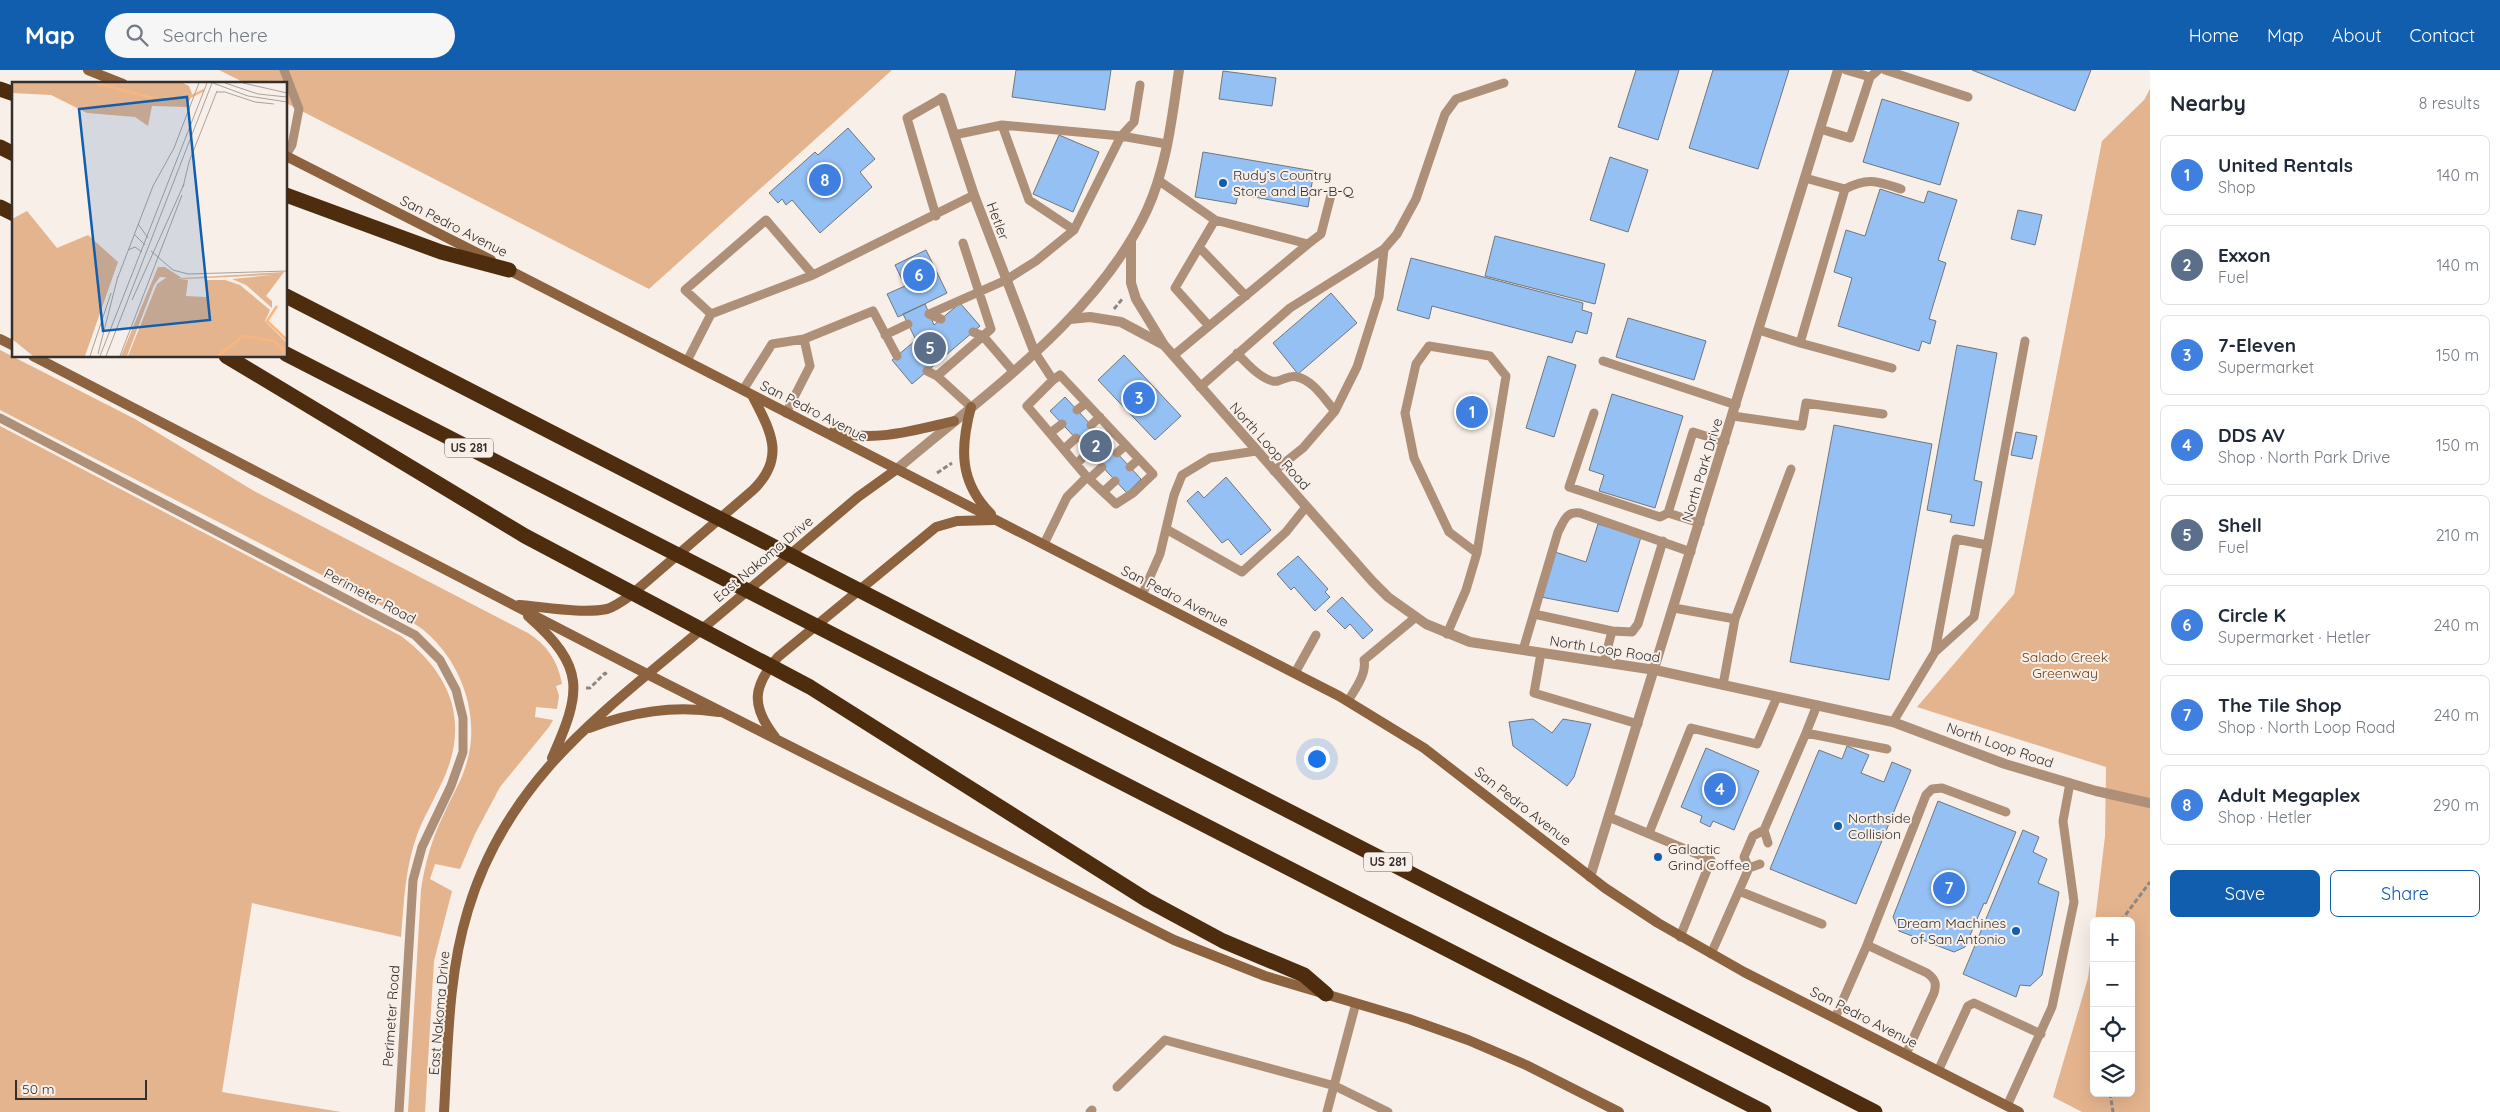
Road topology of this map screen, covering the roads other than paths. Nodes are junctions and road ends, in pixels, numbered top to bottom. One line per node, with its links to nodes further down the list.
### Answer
1 (88, 70): 9 (main road)
2 (284, 70): 22 (lane)
3 (1179, 70): 20 (street, East Nakoma Drive)
4 (1838, 70): 17 (street, North Park Drive)
5 (1846, 70): 8 (lane)
6 (1878, 70): 8 (lane)
7 (1885, 70): 15 (lane)
8 (1870, 77): 17 (lane)
9 (118, 82)
10 (1504, 83): 41 (lane)
11 (1140, 85): 19 (lane)
12 (0, 89): 13 (highway)
13 (12, 93)
14 (942, 98): 18 (street, Hetler); 34 (lane)
15 (1968, 98)
16 (1002, 125): 18 (lane); 19 (lane); 36 (lane)
17 (1820, 129): 25 (street, North Park Drive)
18 (954, 135): 29 (street, Hetler)
19 (1121, 136): 20 (lane); 36 (lane)
20 (1167, 144): 26 (street, East Nakoma Drive)
21 (0, 147): 23 (highway)
22 (288, 152)
23 (12, 153)
24 (288, 157): 42 (main road, San Pedro Avenue)
25 (1806, 178): 27 (lane); 53 (street, North Park Drive)
26 (1158, 180): 35 (lane); 37 (street, East Nakoma Drive)
27 (1845, 189): 28 (lane); 60 (lane)
28 (1901, 189)
29 (974, 195): 34 (lane); 44 (street, Hetler)
30 (1331, 195): 39 (lane)
31 (288, 196): 42 (highway)
32 (0, 207): 33 (highway)
33 (12, 213)
34 (936, 216): 43 (lane)
35 (1215, 220): 39 (lane); 40 (lane)
36 (1074, 230): 44 (lane)
37 (1130, 241): 50 (street, East Nakoma Drive); 62 (street, North Loop Road)
38 (963, 243): 45 (lane)
39 (1308, 244): 46 (lane)
40 (1199, 247): 46 (lane); 52 (lane)
41 (1384, 249): 64 (lane); 82 (lane)
42 (509, 270): 71 (main road, San Pedro Avenue)
43 (813, 275): 48 (lane); 48 (lane)
44 (1006, 280): 45 (lane); 63 (street, Hetler)
45 (979, 291): 49 (lane); 56 (lane)
46 (1246, 296): 52 (lane)
47 (288, 297): 181 (highway, US 281)
48 (711, 314): 71 (lane)
49 (941, 319)
50 (1070, 319): 62 (street, North Loop Road); 63 (street, East Nakoma Drive)
51 (908, 324): 55 (lane)
52 (1209, 326): 66 (lane)
53 (1759, 330): 60 (lane); 83 (street, North Park Drive)
54 (973, 332): 56 (lane)
55 (885, 335): 58 (lane); 67 (lane)
56 (983, 336): 74 (lane); 75 (lane)
57 (0, 339): 61 (main road)
58 (804, 339): 78 (lane); 84 (lane)
59 (2024, 340): 120 (lane)
60 (1800, 343): 72 (lane)
61 (12, 345)
62 (1164, 345): 66 (street, North Loop Road)
63 (1034, 351): 74 (street, East Nakoma Drive); 76 (lane)
64 (1237, 353): 77 (lane); 82 (lane)
65 (288, 355): 180 (highway, US 281)
66 (1174, 355): 77 (street, North Loop Road)
67 (897, 356)
68 (37, 358): 124 (main road)
69 (229, 358): 166 (highway)
70 (1602, 360): 83 (lane)
71 (687, 361): 78 (main road, San Pedro Avenue)
72 (1892, 368)
73 (928, 371): 75 (lane)
74 (1013, 371): 80 (street, East Nakoma Drive)
75 (937, 376): 80 (lane)
76 (1053, 380): 79 (lane); 94 (lane)
77 (1200, 387): 100 (street, North Loop Road)
78 (748, 392): 84 (main road, San Pedro Avenue); 124 (main road)
79 (1086, 403): 81 (lane); 87 (lane)
80 (971, 407): 89 (street, East Nakoma Drive); 115 (main road)
81 (1077, 410)
82 (1335, 411): 109 (lane)
83 (1734, 411): 86 (lane); 97 (street, North Park Drive)
84 (786, 413): 92 (main road, San Pedro Avenue)
85 (1594, 413): 114 (lane)
86 (1883, 414)
87 (1100, 417): 91 (lane); 93 (lane)
88 (0, 418): 175 (lane, Perimeter Road)
89 (954, 421): 92 (main road); 107 (street, East Nakoma Drive)
90 (1062, 424): 94 (lane)
91 (1091, 425)
92 (818, 429): 107 (main road, San Pedro Avenue)
93 (1112, 430): 96 (lane); 98 (lane)
94 (1050, 433): 99 (lane)
95 (1076, 438): 99 (lane)
96 (1103, 439)
97 (1725, 442): 114 (lane); 116 (street, North Park Drive)
98 (1126, 445): 102 (lane); 103 (lane)
99 (1064, 449): 104 (lane)
100 (1256, 451): 109 (street, North Loop Road); 117 (lane)
101 (1088, 452): 104 (lane)
102 (1117, 453)
103 (1138, 458): 106 (lane); 112 (lane)
104 (1076, 464): 110 (lane)
105 (1102, 467): 110 (lane)
106 (1130, 467)
107 (897, 469): 115 (main road, San Pedro Avenue); 138 (main road, East Nakoma Drive)
108 (1791, 469): 128 (lane)
109 (1274, 472): 113 (street, North Loop Road)
110 (1088, 478): 112 (lane); 119 (lane)
111 (1115, 481): 112 (lane)
112 (1103, 492)
113 (1306, 507): 117 (lane); 127 (street, North Loop Road)
114 (1668, 513): 116 (lane)
115 (997, 520): 119 (main road, San Pedro Avenue); 148 (main road)
116 (1700, 523): 121 (street, North Park Drive)
117 (1166, 529): 123 (lane)
118 (1663, 541): 121 (lane); 126 (lane); 129 (lane)
119 (1044, 544): 123 (main road, San Pedro Avenue)
120 (1987, 545): 133 (lane); 133 (lane)
121 (1691, 552): 125 (street, North Park Drive)
122 (1478, 553): 122 (lane); 130 (lane)
123 (1142, 595): 137 (main road, San Pedro Avenue)
124 (516, 605): 138 (main road); 150 (main road)
125 (1674, 608): 128 (lane); 136 (street, North Park Drive)
126 (1534, 614): 129 (lane); 132 (lane)
127 (1416, 617): 130 (street, North Loop Road); 141 (lane)
128 (1735, 618): 139 (lane)
129 (1612, 631): 135 (lane)
130 (1447, 634): 132 (street, North Loop Road)
131 (1316, 636): 137 (lane)
132 (1523, 650): 134 (street, North Loop Road)
133 (1935, 652): 144 (lane)
134 (1541, 653): 135 (street, North Loop Road); 145 (lane)
135 (1604, 662): 136 (street, North Loop Road)
136 (1655, 670): 139 (street, North Loop Road); 145 (street, North Park Drive)
137 (1295, 673): 141 (main road, San Pedro Avenue)
138 (648, 674): 143 (main road); 146 (main road, East Nakoma Drive)
139 (1723, 685): 140 (street, North Loop Road)
140 (1777, 696): 142 (street, North Loop Road); 156 (lane)
141 (1348, 701): 160 (main road, San Pedro Avenue)
142 (1817, 705): 144 (street, North Loop Road); 147 (lane)
143 (728, 714): 146 (main road); 148 (main road)
144 (1893, 722): 151 (street, North Loop Road)
145 (1638, 724): 154 (street, North Park Drive)
146 (583, 730): 150 (main road, East Nakoma Drive)
147 (1806, 733): 149 (lane); 155 (lane)
148 (776, 738): 166 (main road)
149 (1887, 749)
150 (548, 765): 176 (main road, East Nakoma Drive)
151 (2070, 783): 152 (street, North Loop Road); 169 (lane)
152 (2150, 803)
153 (2006, 812): 164 (lane)
154 (1609, 817): 156 (lane); 160 (street, North Park Drive)
155 (1764, 830): 157 (lane); 159 (lane)
156 (1649, 834): 163 (lane)
157 (1768, 843)
158 (1760, 864): 159 (lane)
159 (1748, 868): 161 (lane)
160 (1590, 877): 163 (main road, San Pedro Avenue)
161 (1739, 891): 162 (lane); 165 (lane)
162 (1822, 924)
163 (1680, 937): 165 (main road, San Pedro Avenue)
164 (1867, 945): 168 (lane); 170 (lane)
165 (1711, 954): 168 (main road, San Pedro Avenue)
166 (1326, 994): 167 (main road)
167 (1356, 1004): 172 (lane); 179 (main road)
168 (1835, 1018): 170 (main road, San Pedro Avenue)
169 (2041, 1034): 171 (lane); 174 (lane)
170 (1906, 1054): 171 (main road, San Pedro Avenue)
171 (1938, 1071): 174 (main road, San Pedro Avenue)
172 (1335, 1086): 173 (lane); 177 (lane); 178 (lane)
173 (1117, 1087)
174 (2007, 1106): 182 (main road, San Pedro Avenue)
175 (399, 1112)
176 (444, 1112)
177 (1327, 1112)
178 (1388, 1112)
179 (1618, 1112)
180 (1764, 1112)
181 (1875, 1112)
182 (2019, 1112)

